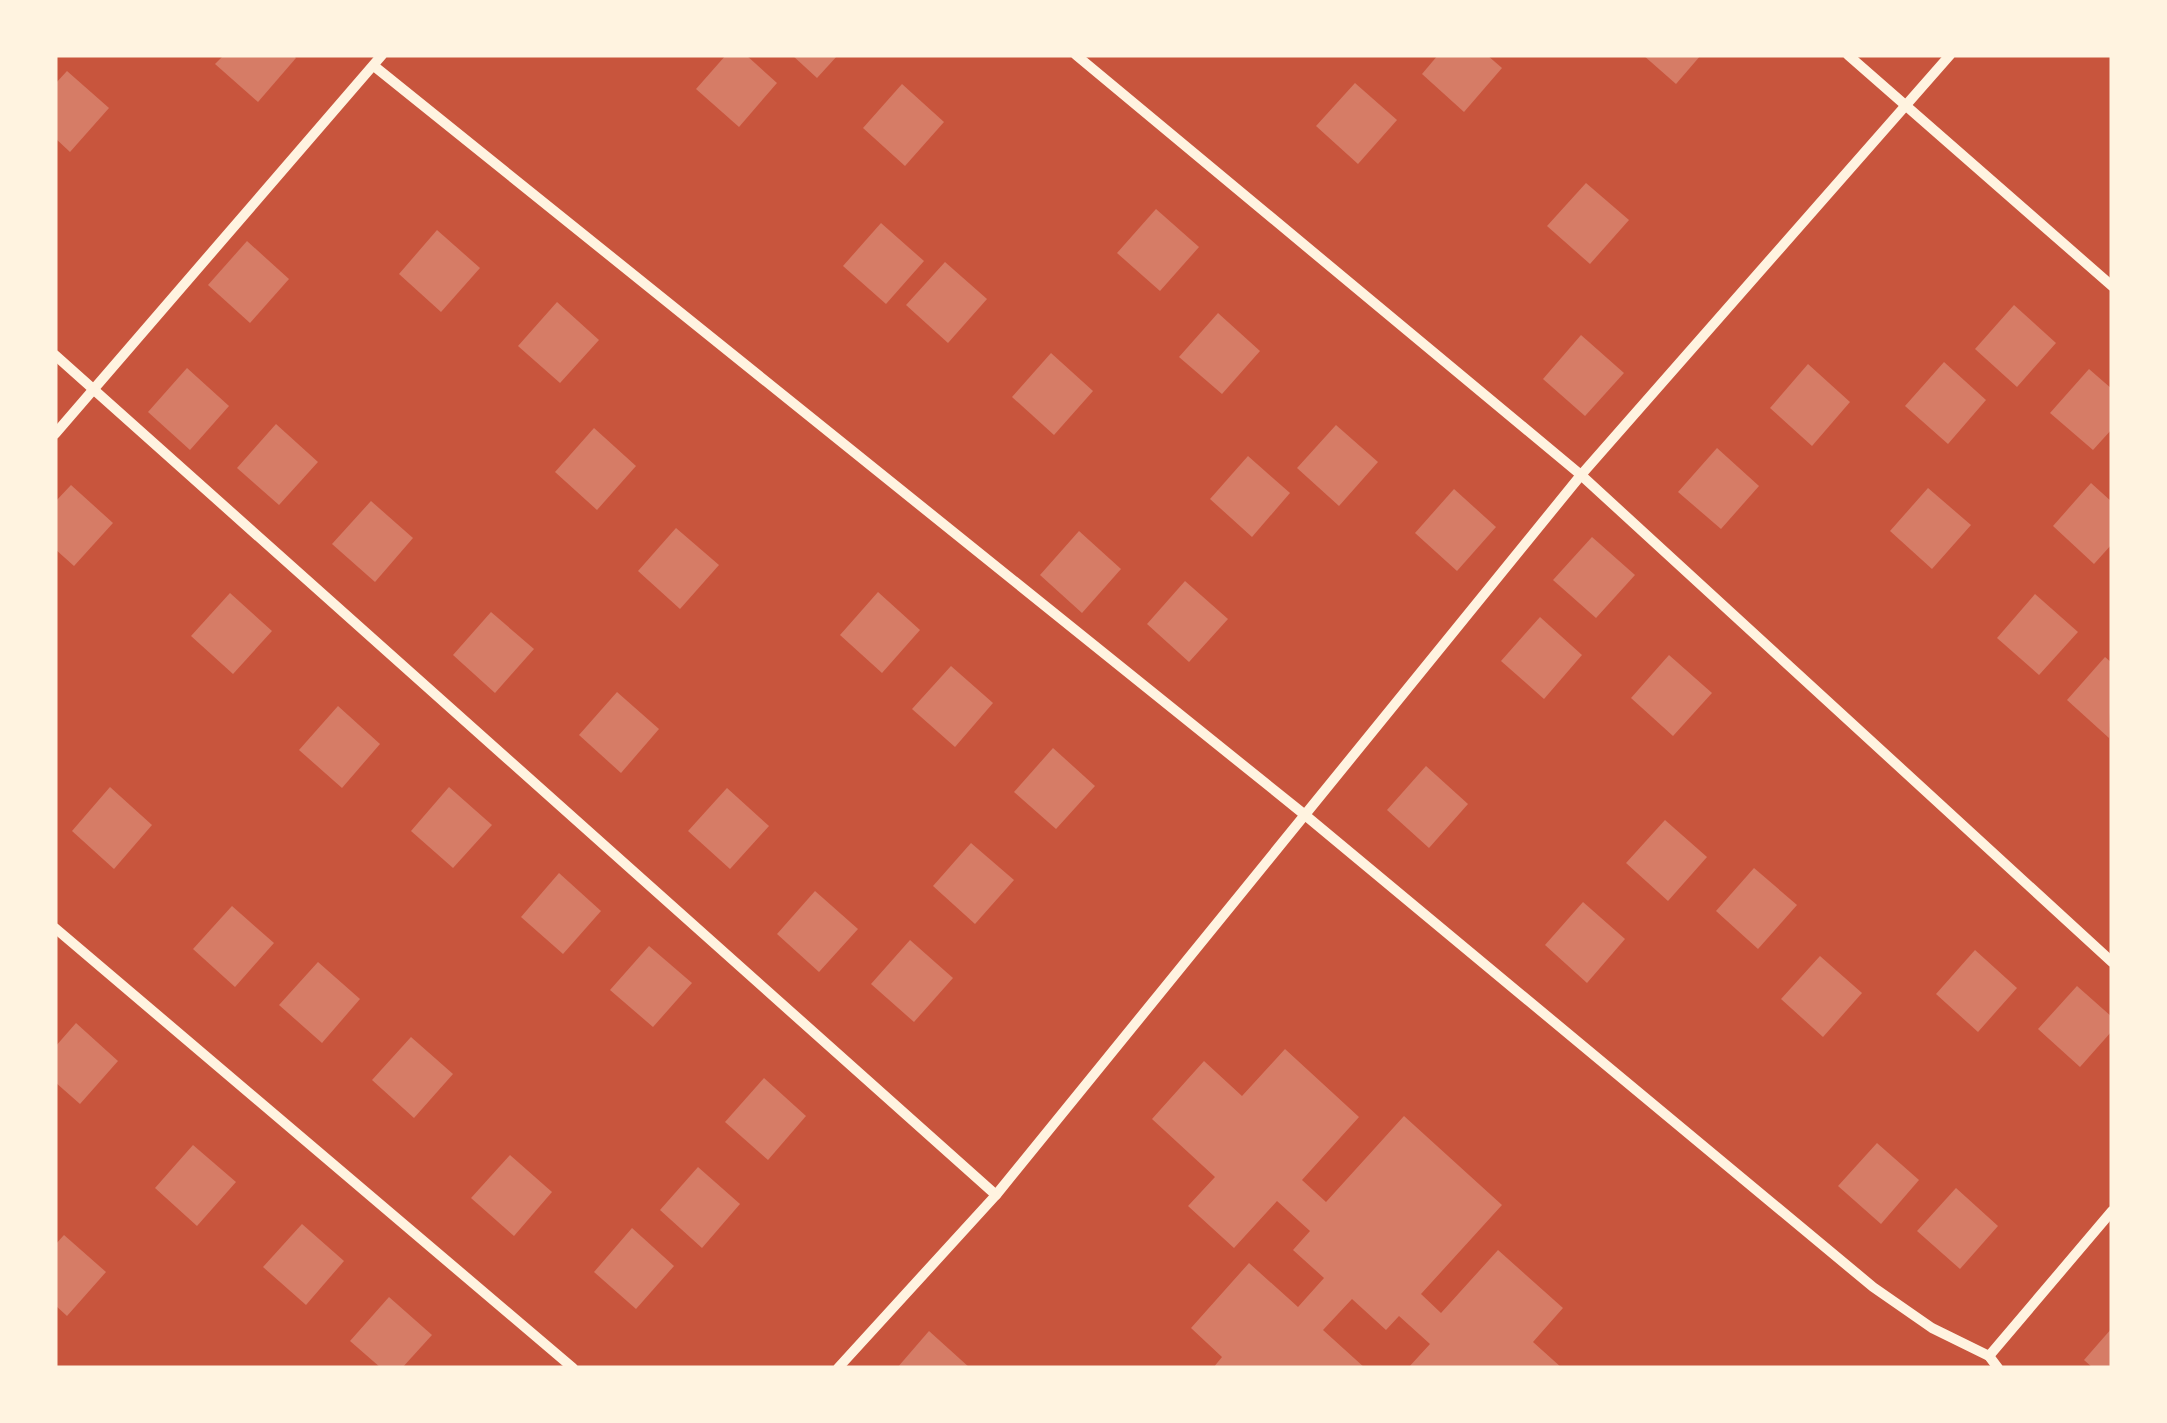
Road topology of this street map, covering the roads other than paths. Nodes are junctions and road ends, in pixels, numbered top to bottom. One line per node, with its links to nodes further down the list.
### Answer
1 (382, 55): 5 (street)
2 (1076, 55): 11 (street)
3 (1848, 55): 6 (street)
4 (1950, 55): 6 (street)
5 (374, 66): 9 (street); 12 (street)
6 (1906, 104): 7 (street); 11 (street)
7 (2112, 286)
8 (55, 356): 9 (street)
9 (93, 390): 10 (street); 15 (street)
10 (55, 434)
11 (1581, 475): 12 (street); 14 (street)
12 (1305, 815): 15 (street); 17 (street)
13 (55, 928): 18 (street)
14 (2112, 962)
15 (996, 1196): 19 (street)
16 (2112, 1212): 17 (street)
17 (1989, 1356): 20 (street)
18 (573, 1368)
19 (838, 1368)
20 (1998, 1368)

